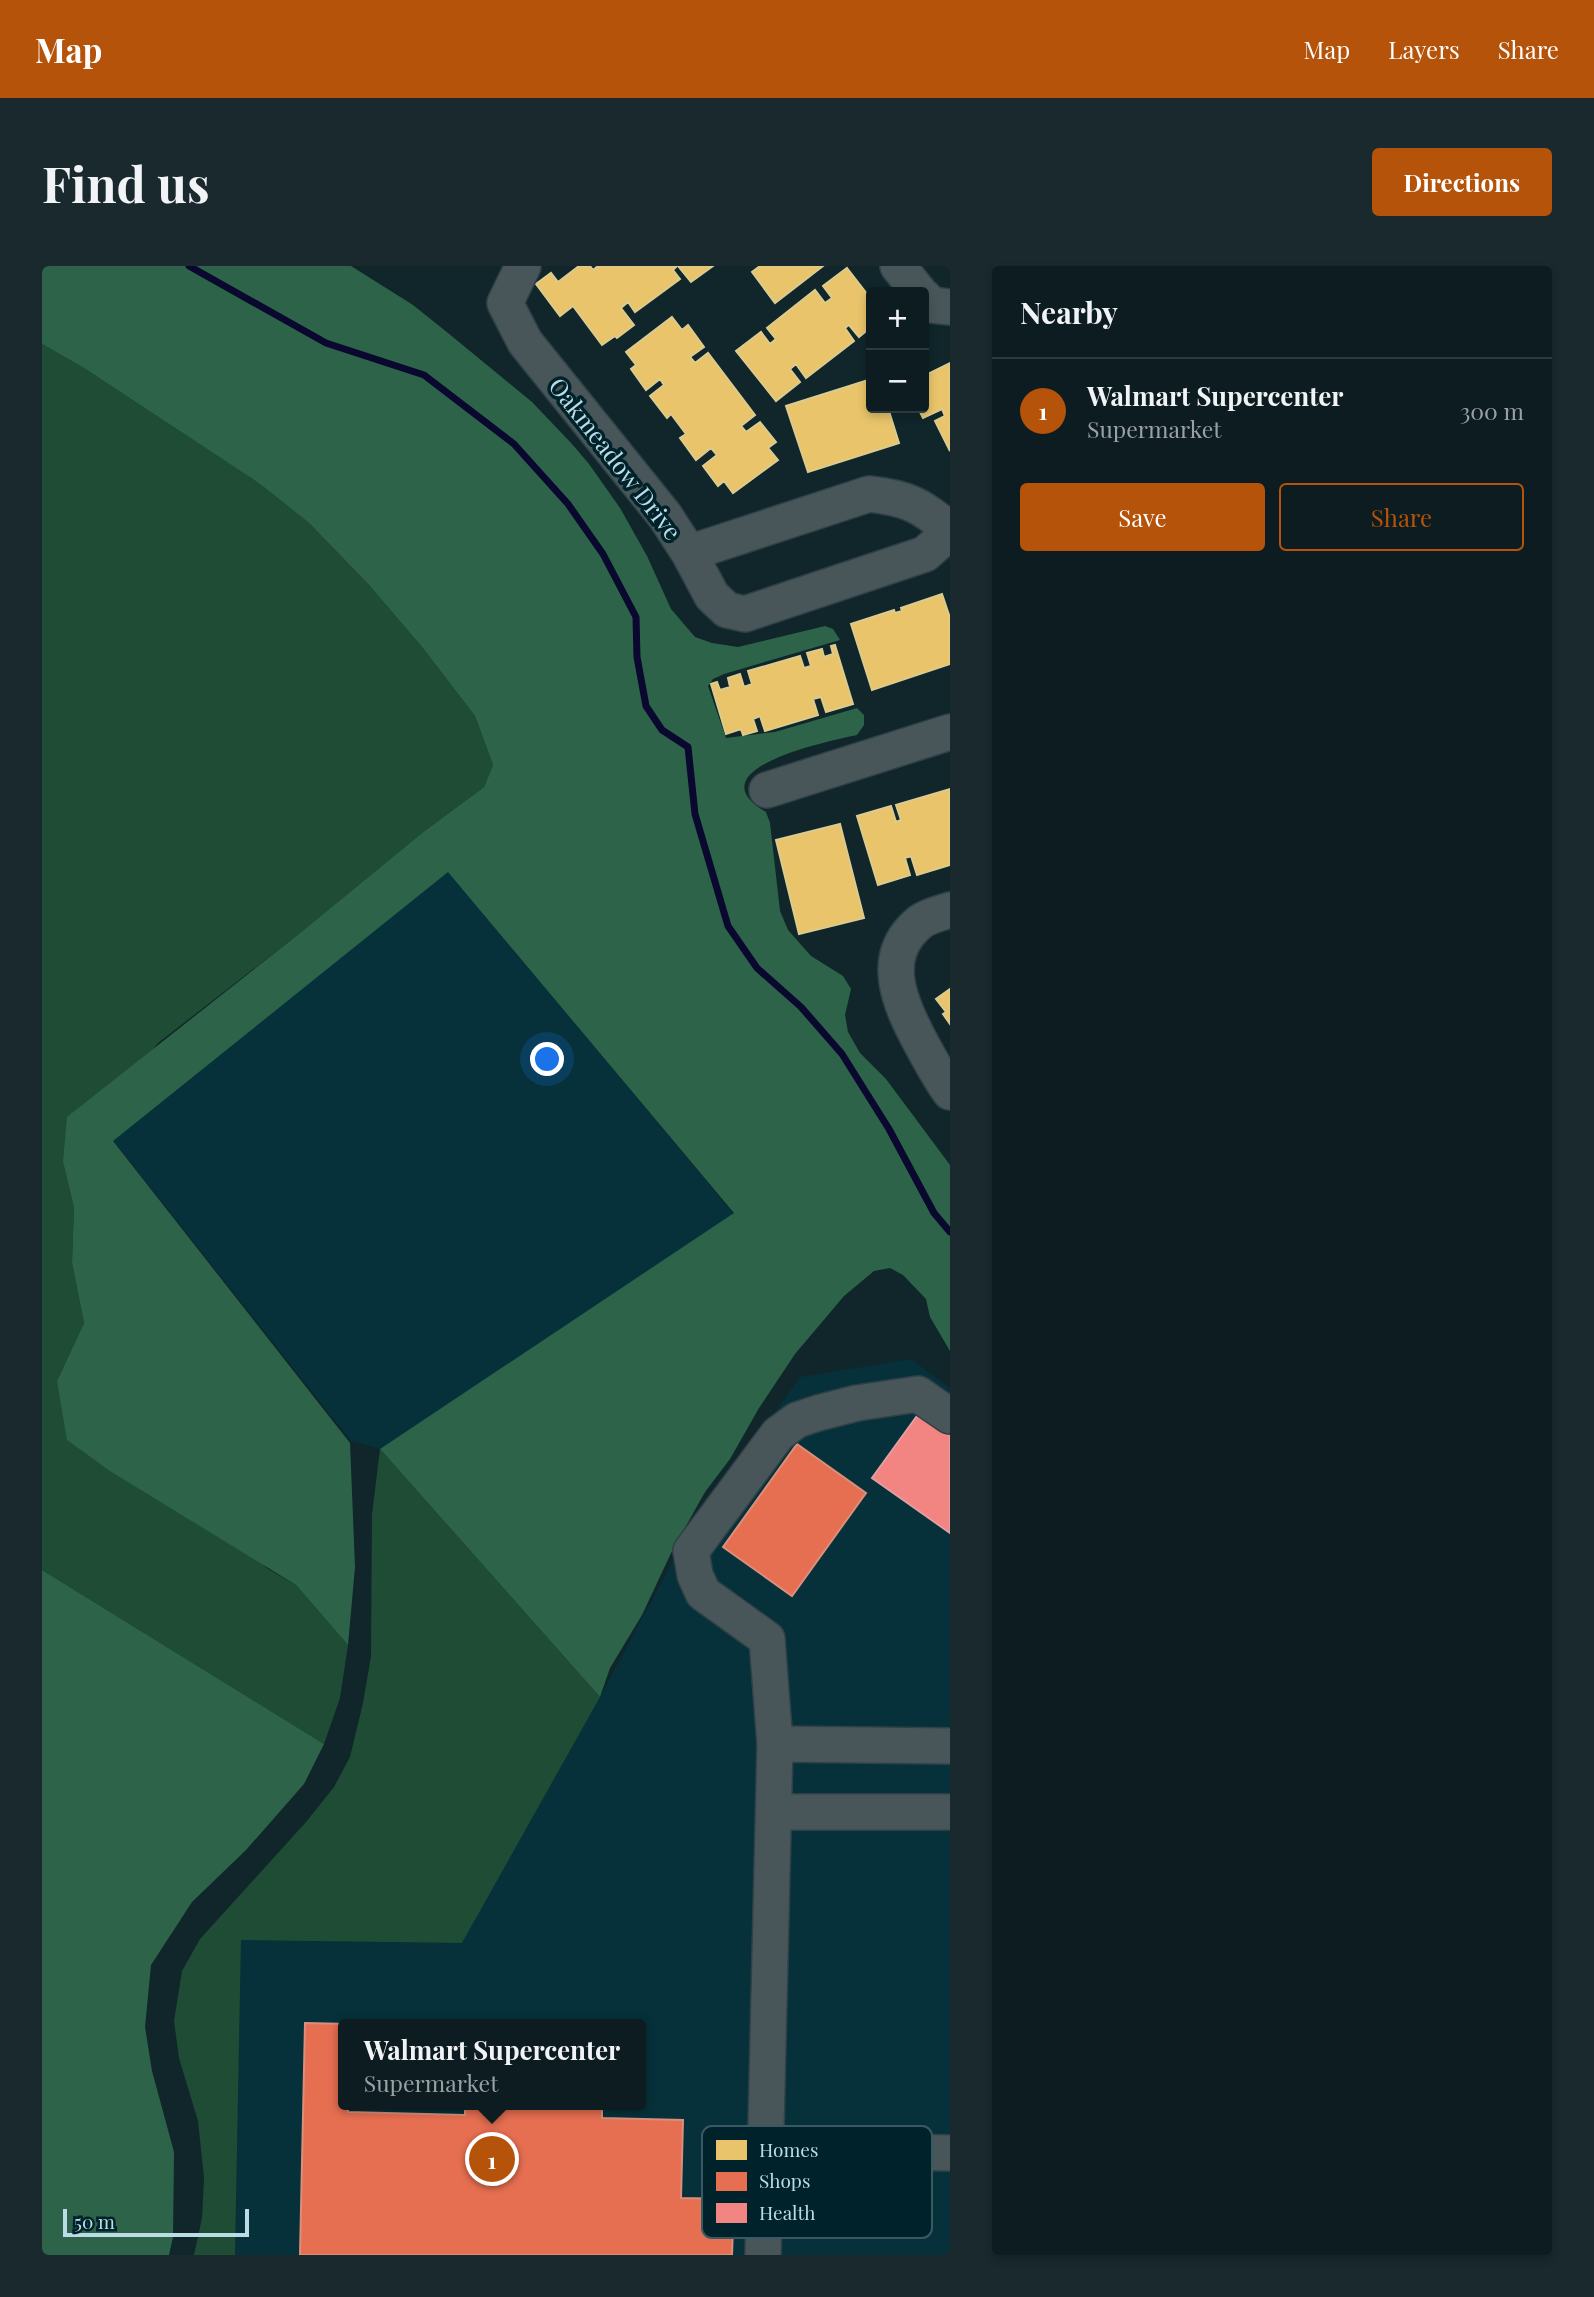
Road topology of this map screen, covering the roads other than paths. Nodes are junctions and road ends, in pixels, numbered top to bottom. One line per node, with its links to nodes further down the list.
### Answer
1 (523, 266): 7 (street, Oakmeadow Drive)
2 (898, 266): 3 (street)
3 (915, 287)
4 (929, 302): 5 (street)
5 (950, 307)
6 (950, 531): 7 (street, Oakmeadow Drive); 7 (street)
7 (689, 553)
8 (950, 732): 9 (street)
9 (767, 790)
10 (950, 910): 11 (street)
11 (950, 1092)
12 (950, 1416): 13 (street)
13 (775, 1744): 14 (street); 15 (street)
14 (950, 1746)
15 (774, 1812): 16 (street); 17 (street)
16 (950, 1812)
17 (767, 2126)
18 (932, 2153): 19 (street)
19 (950, 2153)

